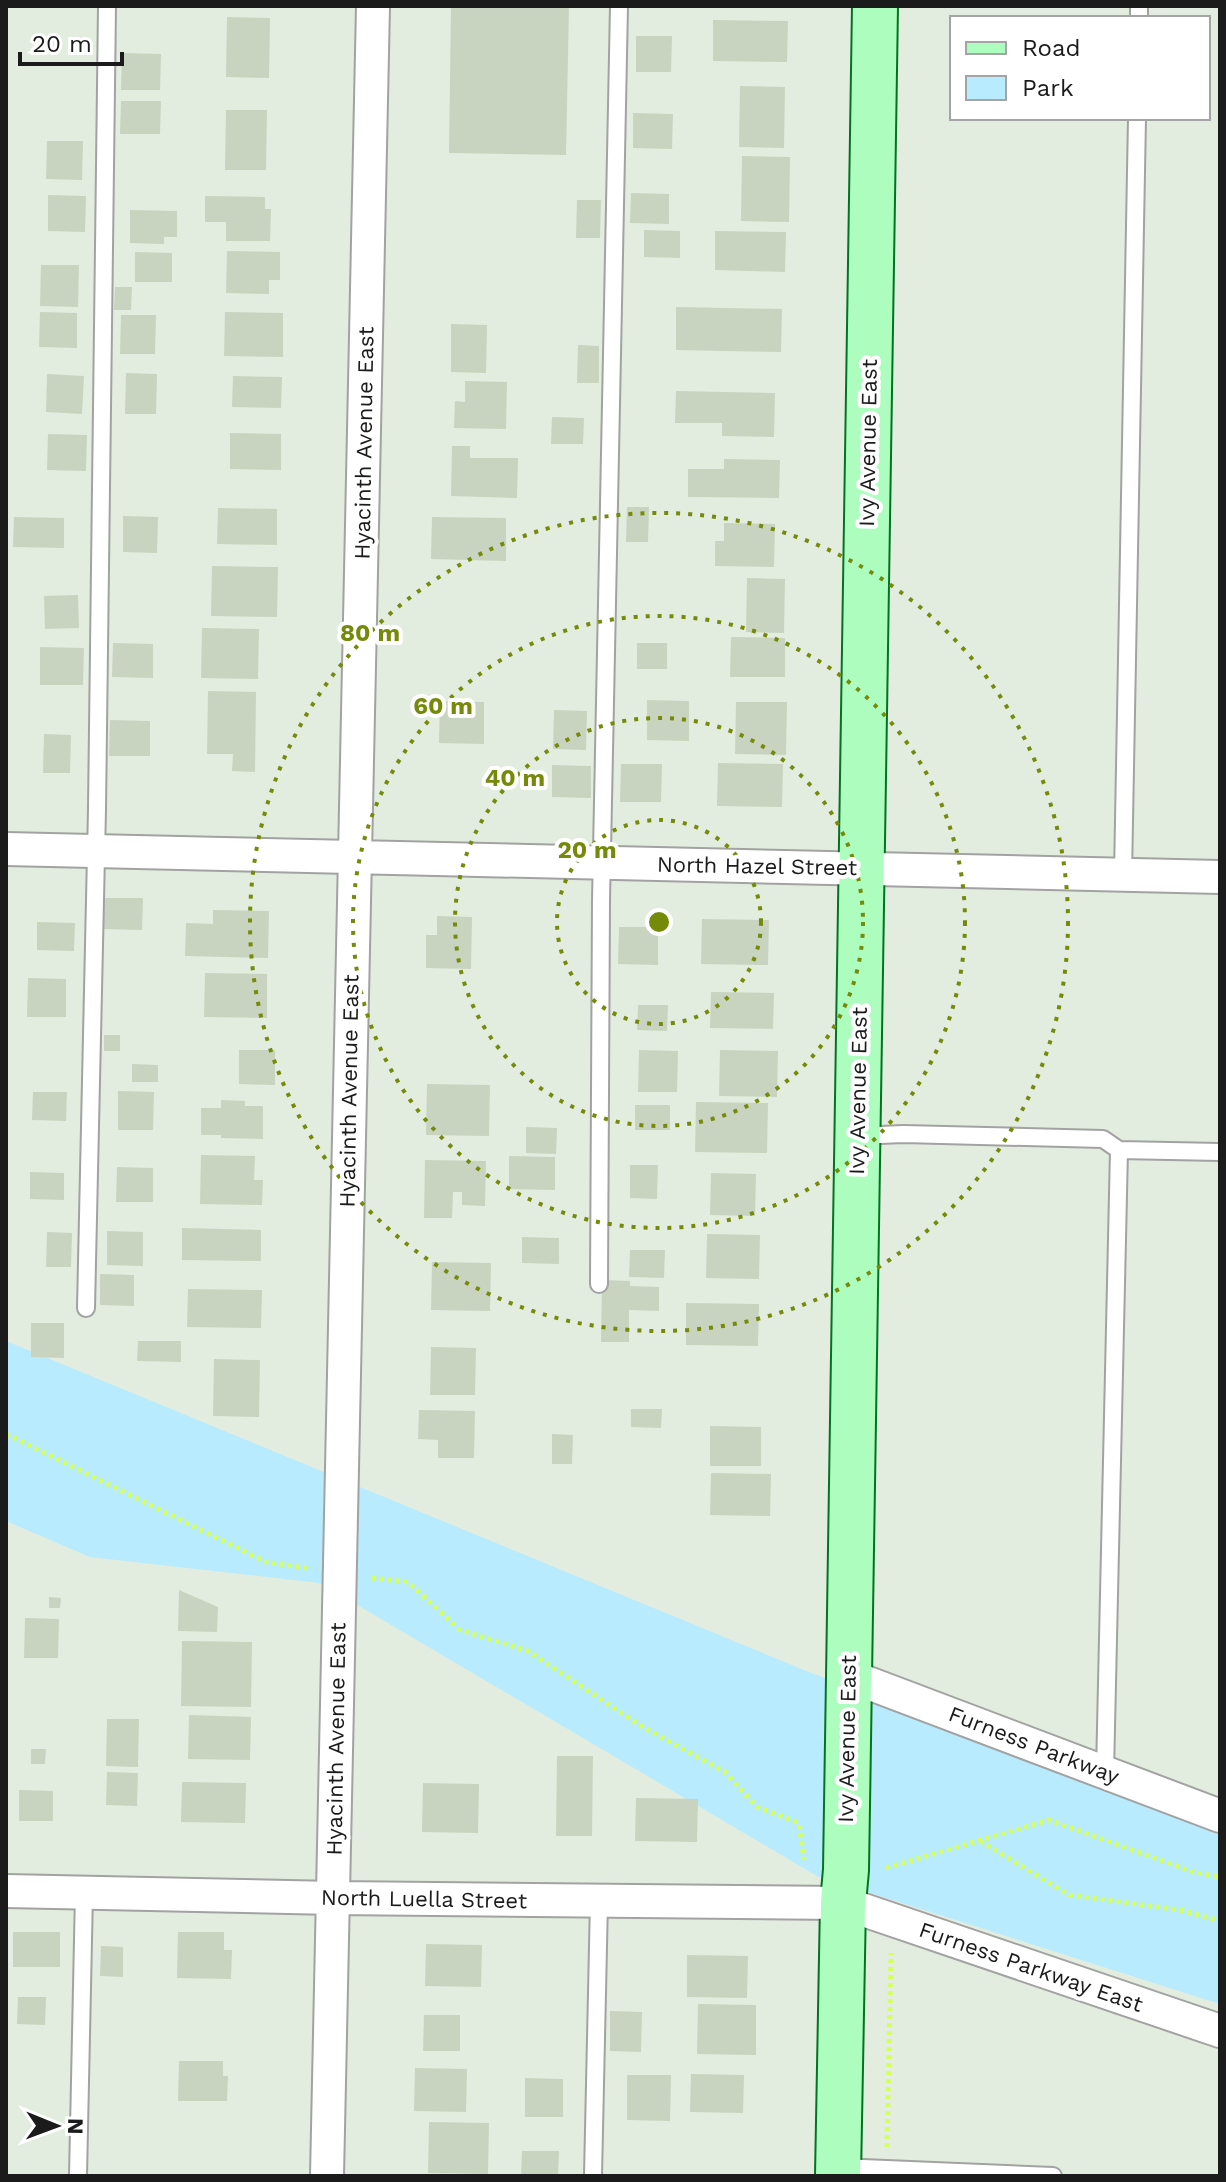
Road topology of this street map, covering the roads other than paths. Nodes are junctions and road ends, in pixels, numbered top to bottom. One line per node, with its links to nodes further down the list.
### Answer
1 (107, 6): 7 (lane)
2 (373, 6): 8 (street, Hyacinth Avenue East)
3 (619, 6): 9 (lane)
4 (875, 6): 10 (street, Ivy Avenue East)
5 (1137, 120): 11 (lane)
6 (6, 849): 7 (street, North Hazel Street)
7 (96, 851): 8 (street, North Hazel Street); 17 (lane)
8 (354, 857): 9 (street, North Hazel Street); 23 (street, Hyacinth Avenue East)
9 (602, 863): 10 (street, North Hazel Street); 16 (lane)
10 (861, 869): 11 (street, North Hazel Street); 13 (street, Ivy Avenue East)
11 (1123, 875): 12 (street, North Hazel Street)
12 (1220, 877)
13 (857, 1136): 14 (lane); 18 (street, Ivy Avenue East)
14 (1119, 1150): 15 (lane); 19 (lane)
15 (1220, 1152)
16 (599, 1284)
17 (86, 1308)
18 (847, 1675): 19 (street, Furness Parkway); 25 (street, Ivy Avenue East)
19 (1105, 1772): 20 (street, Furness Parkway)
20 (1220, 1816)
21 (6, 1891): 22 (street, North Luella Street)
22 (84, 1893): 23 (street, North Luella Street); 28 (lane)
23 (334, 1898): 24 (street, North Luella Street); 29 (street, Hyacinth Avenue East)
24 (599, 1901): 25 (street, North Luella Street); 30 (lane)
25 (843, 1903): 26 (street, Furness Parkway East); 27 (street, Ivy Avenue East)
26 (1220, 2031)
27 (838, 2172): 31 (lane)
28 (78, 2176)
29 (327, 2176)
30 (593, 2176)
31 (1053, 2176)

